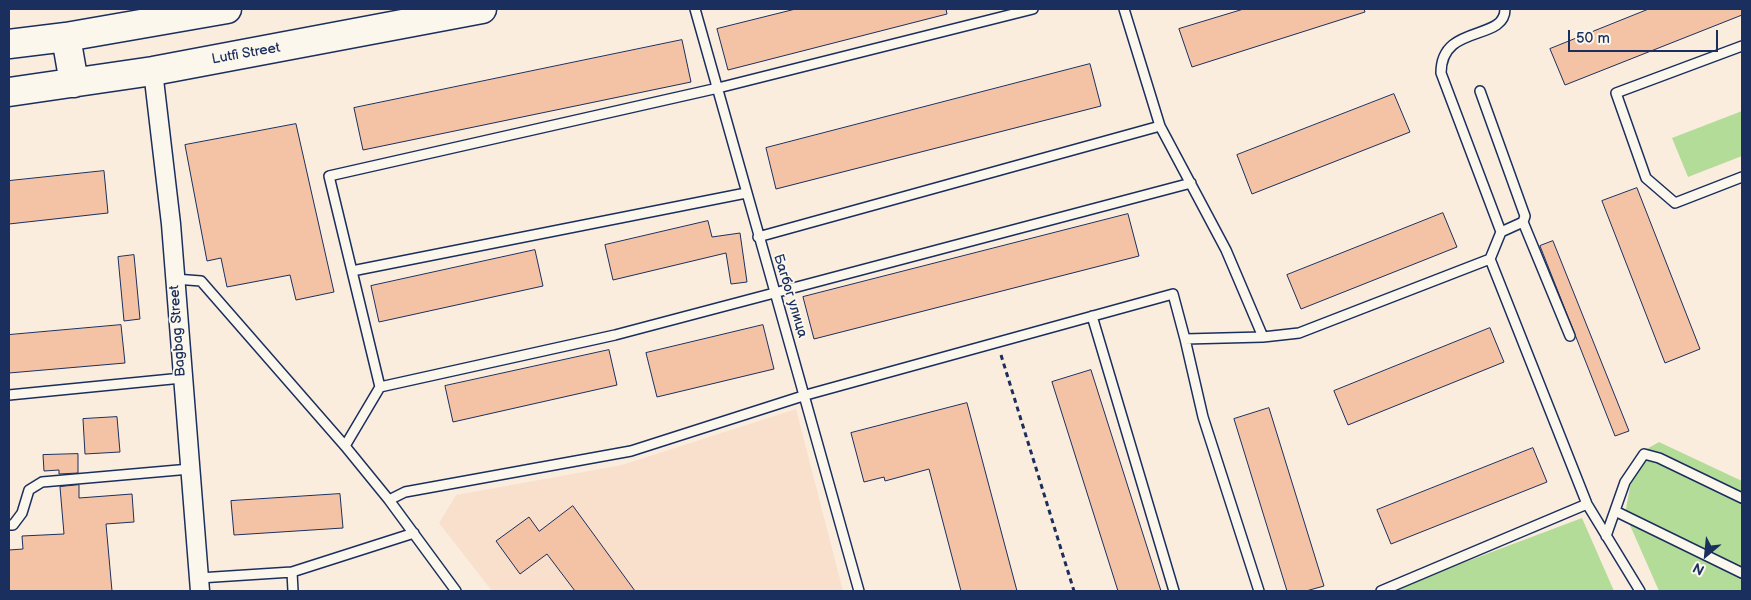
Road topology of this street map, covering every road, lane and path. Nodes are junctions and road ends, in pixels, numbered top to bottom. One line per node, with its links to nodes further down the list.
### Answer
1 (227, 9): 7 (main road)
2 (482, 9): 10 (main road, Lutfi Street)
3 (695, 9): 12 (lane, Багбог улица)
4 (1033, 9): 12 (lane)
5 (1124, 9): 15 (lane)
6 (1505, 9): 20 (lane)
7 (66, 37): 8 (main road); 11 (main road)
8 (9, 44)
9 (1742, 46): 16 (lane)
10 (153, 71): 11 (main road, Lutfi Street); 24 (street, Bagbag Street)
11 (74, 83): 14 (main road, Lutfi Street)
12 (718, 88): 18 (lane, Багбог улица); 23 (lane)
13 (1480, 91): 19 (lane)
14 (9, 92)
15 (1160, 126): 17 (lane); 21 (lane)
16 (1742, 177)
17 (1190, 183): 25 (lane); 28 (lane)
18 (746, 193): 21 (lane, Багбог улица); 23 (lane)
19 (1523, 222): 20 (lane); 27 (lane)
20 (1501, 232): 22 (lane)
21 (758, 237): 25 (lane, Багбог улица)
22 (1490, 259): 28 (lane); 39 (lane)
23 (352, 271): 32 (lane)
24 (174, 279): 31 (street, Bagbag Street); 35 (lane)
25 (776, 294): 32 (lane); 33 (lane, Багбог улица)
26 (1092, 316): 29 (lane); 30 (lane); 51 (lane)
27 (1570, 336)
28 (1263, 337): 29 (lane)
29 (1185, 339): 52 (lane)
30 (997, 342): 33 (lane); 50 (path)
31 (182, 378): 34 (lane); 36 (street, Bagbag Street)
32 (380, 386): 35 (lane)
33 (806, 394): 38 (lane); 49 (lane, Багбог улица)
34 (9, 396)
35 (345, 446): 38 (lane)
36 (190, 469): 41 (lane); 46 (street, Bagbag Street)
37 (1742, 498): 40 (lane)
38 (389, 500): 42 (lane)
39 (1587, 504): 43 (lane); 53 (lane)
40 (1615, 510): 43 (lane); 45 (lane)
41 (9, 525)
42 (414, 533): 44 (lane); 48 (lane)
43 (1606, 536): 54 (lane)
44 (292, 572): 46 (lane); 47 (lane)
45 (1742, 573)
46 (200, 585)
47 (293, 591)
48 (456, 591)
49 (859, 591)
50 (1074, 591)
51 (1174, 591)
52 (1259, 591)
53 (1382, 591)
54 (1640, 591)

